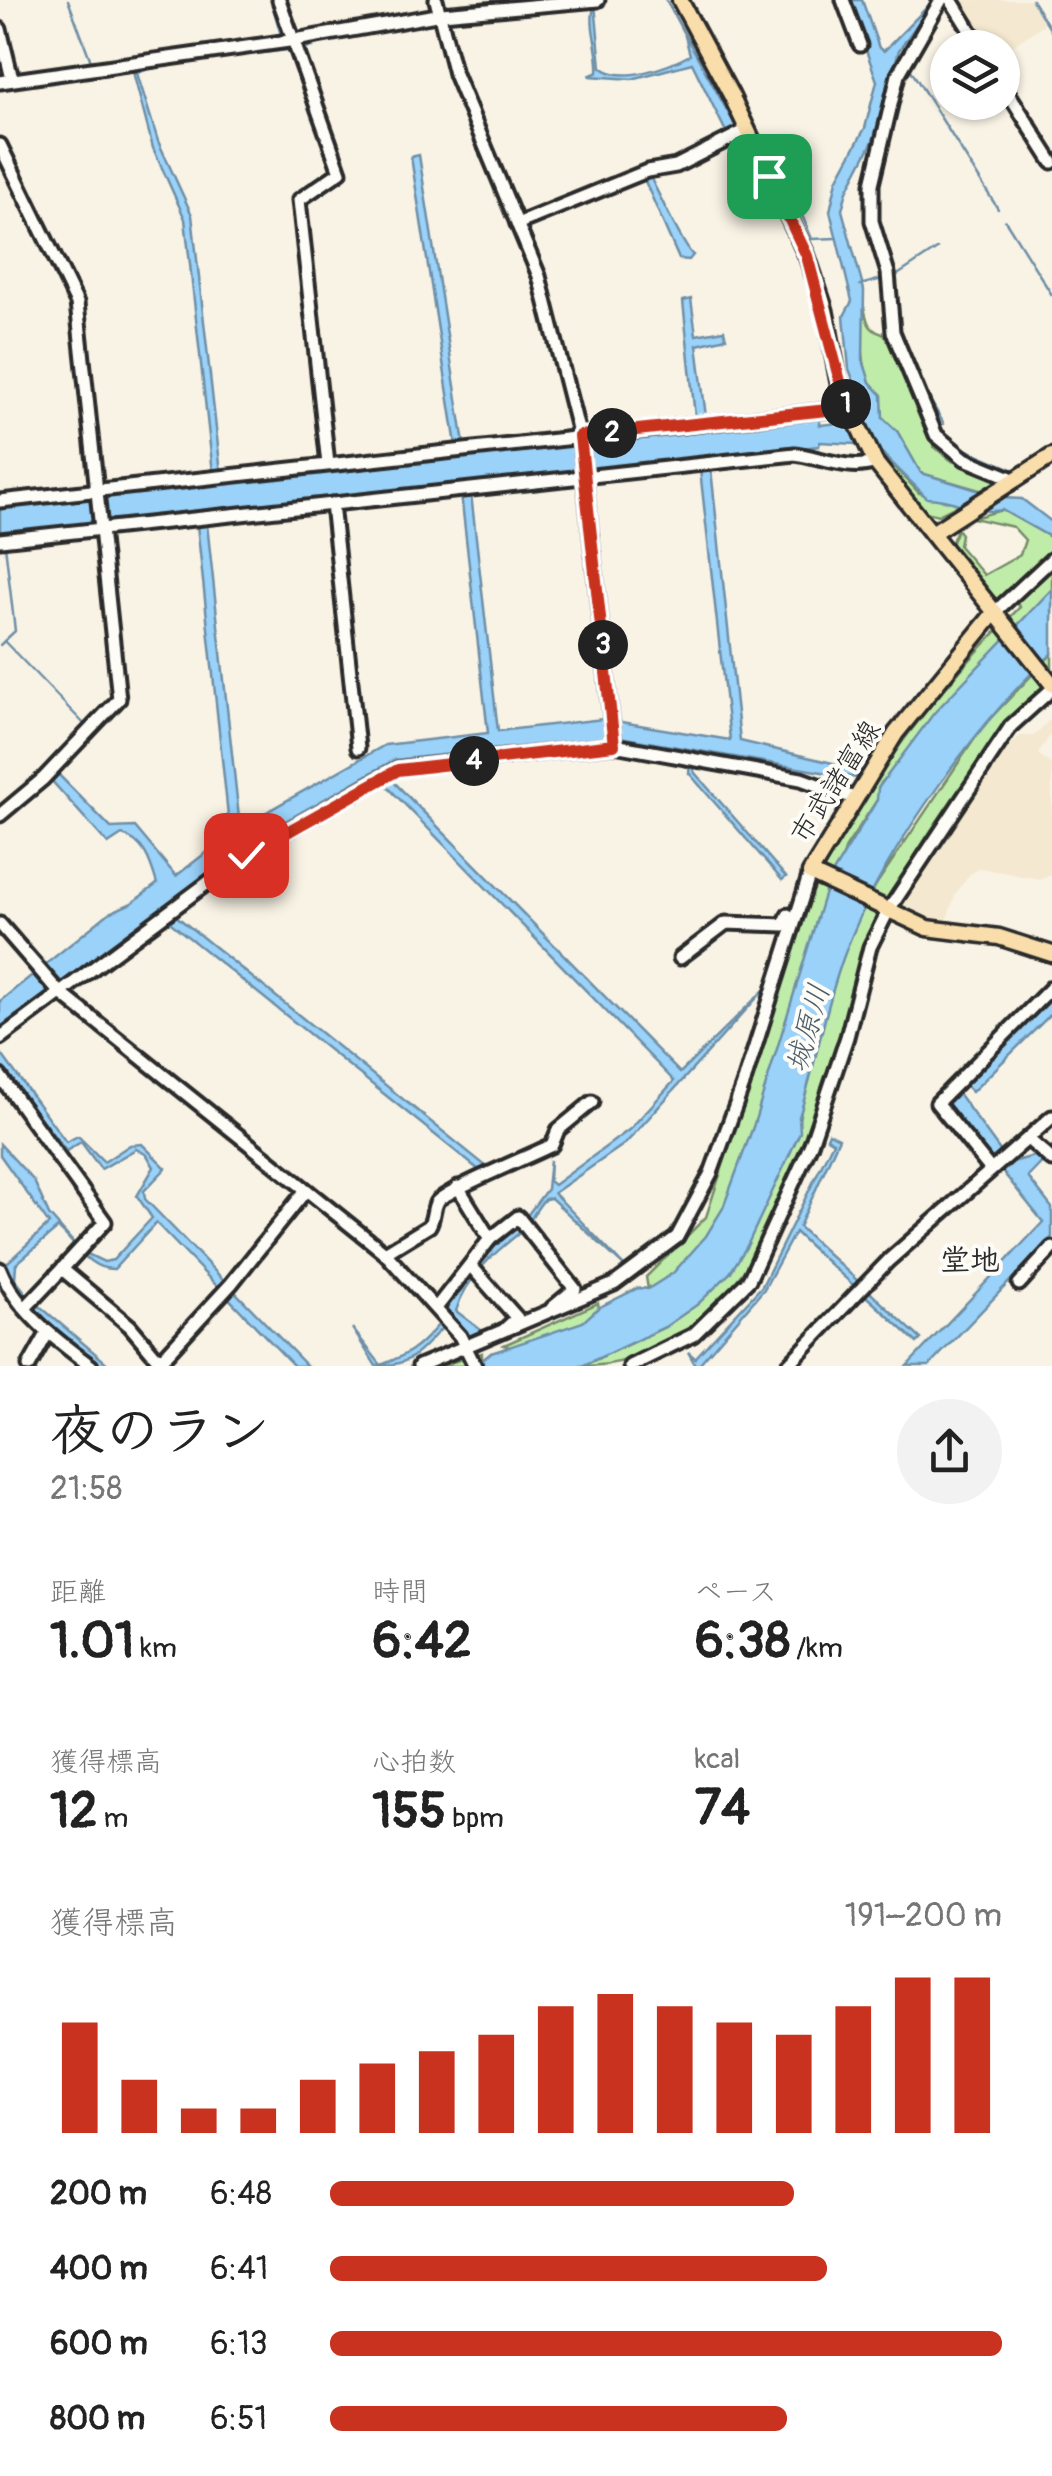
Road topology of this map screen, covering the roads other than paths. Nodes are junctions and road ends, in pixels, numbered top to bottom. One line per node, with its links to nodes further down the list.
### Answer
1 (279, 0): 11 (street)
2 (436, 0): 8 (street)
3 (598, 0): 8 (street)
4 (680, 0): 15 (main road)
5 (843, 0): 12 (street)
6 (941, 0): 25 (street)
7 (951, 0): 10 (street)
8 (442, 14): 11 (street); 18 (street)
9 (0, 30): 13 (street)
10 (969, 30)
11 (289, 44): 13 (street); 23 (street)
12 (860, 45)
13 (6, 81)
14 (1020, 111): 17 (street)
15 (739, 134): 18 (street); 19 (main road)
16 (0, 145): 26 (street)
17 (1052, 162)
18 (517, 224): 20 (street)
19 (849, 413): 20 (street); 22 (main road)
20 (580, 438): 23 (street); 24 (street)
21 (1052, 456): 25 (main road)
22 (872, 458): 24 (street); 30 (main road)
23 (328, 464): 26 (street)
24 (585, 474): 28 (street); 35 (street)
25 (1013, 482): 30 (main road)
26 (97, 491): 27 (street); 29 (street)
27 (0, 501)
28 (332, 504): 29 (street); 36 (street)
29 (101, 527): 31 (street); 38 (street)
30 (932, 533): 33 (main road)
31 (0, 540)
32 (1052, 559): 33 (street)
33 (996, 612): 34 (main road); 37 (main road, 市武諸富線)
34 (1052, 686): 41 (street)
35 (614, 743): 37 (street); 46 (street)
36 (358, 748)
37 (854, 798): 39 (main road, 市武諸富線)
38 (0, 815)
39 (811, 874): 40 (street); 41 (main road, 市武諸富線)
40 (802, 896): 44 (street); 64 (street)
41 (888, 911): 43 (main road, 市武諸富線); 73 (street)
42 (0, 924): 46 (street)
43 (1052, 954)
44 (680, 958)
45 (1052, 987): 53 (street)
46 (56, 990): 47 (street); 55 (street)
47 (0, 1038)
48 (0, 1076): 60 (street)
49 (592, 1102): 54 (street)
50 (1052, 1117): 51 (street)
51 (1028, 1139): 52 (street); 53 (street)
52 (1048, 1156)
53 (993, 1169): 74 (street)
54 (458, 1187): 56 (street); 58 (street)
55 (306, 1190): 58 (street); 60 (street)
56 (490, 1239): 61 (street); 64 (street)
57 (1052, 1248): 62 (street)
58 (385, 1253): 65 (street)
59 (0, 1269): 63 (street)
60 (62, 1269): 63 (street)
61 (474, 1269): 65 (street); 67 (street)
62 (1019, 1284)
63 (29, 1303): 66 (street)
64 (547, 1313): 67 (street)
65 (443, 1316): 68 (street)
66 (47, 1334): 69 (street); 70 (street)
67 (496, 1336): 68 (street)
68 (466, 1348): 71 (street); 72 (street)
69 (29, 1366)
70 (91, 1366)
71 (419, 1366)
72 (475, 1366)
73 (630, 1366)
74 (786, 1366)

